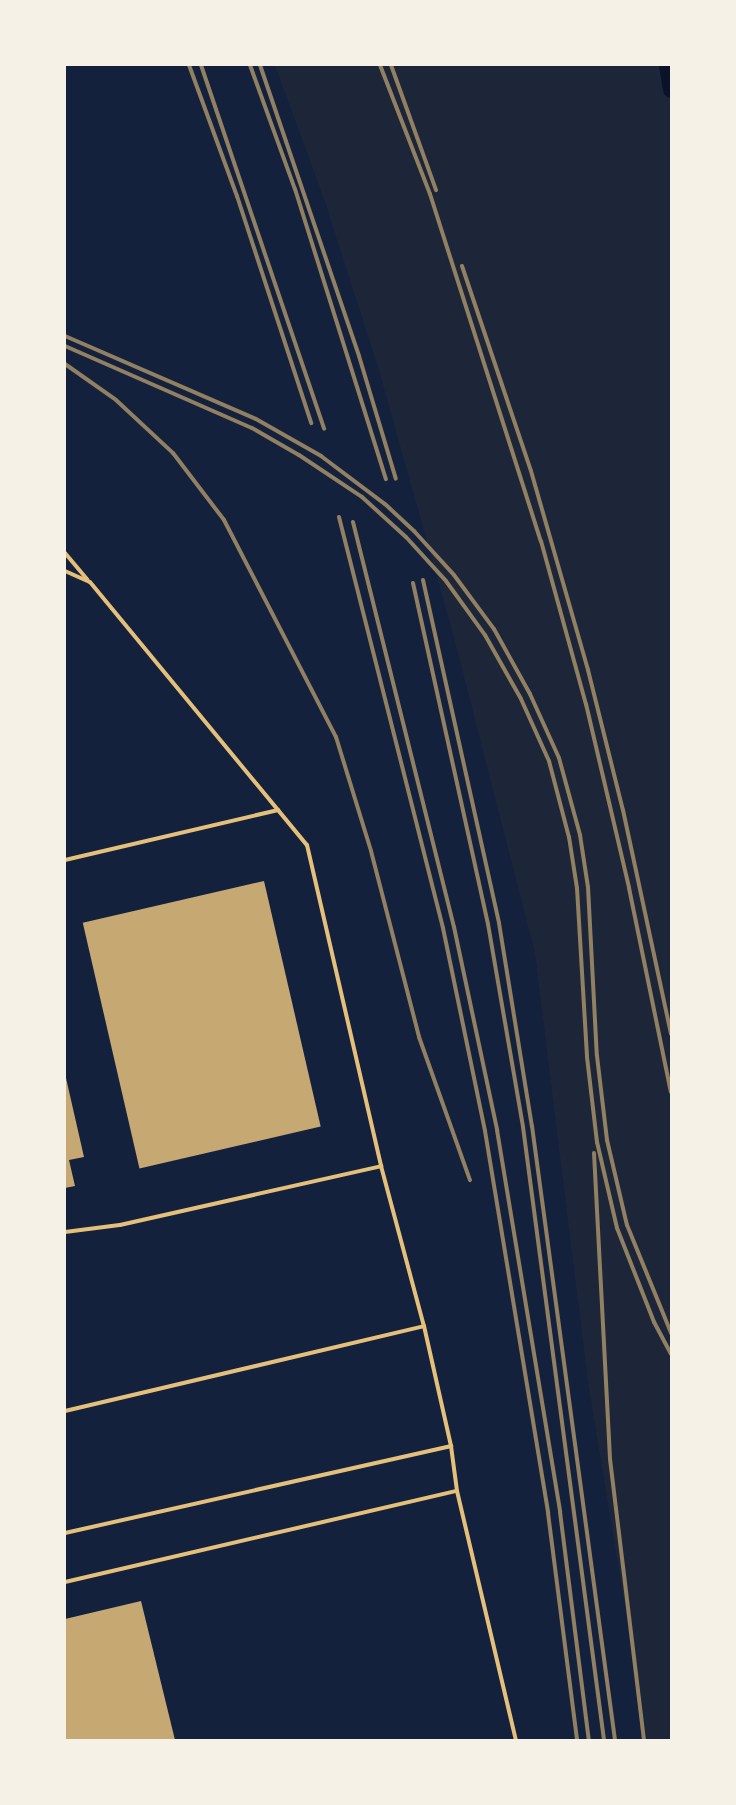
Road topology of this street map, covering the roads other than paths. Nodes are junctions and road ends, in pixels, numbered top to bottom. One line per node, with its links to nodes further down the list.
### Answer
1 (65, 553): 3 (lane)
2 (65, 571): 3 (lane)
3 (90, 582): 4 (lane)
4 (278, 810): 5 (lane); 6 (lane)
5 (65, 860)
6 (382, 1166): 7 (lane); 8 (lane)
7 (65, 1232)
8 (424, 1326): 9 (lane); 10 (lane)
9 (65, 1411)
10 (451, 1446): 11 (lane); 12 (lane)
11 (457, 1491): 13 (lane); 14 (lane)
12 (65, 1533)
13 (65, 1582)
14 (516, 1740)

